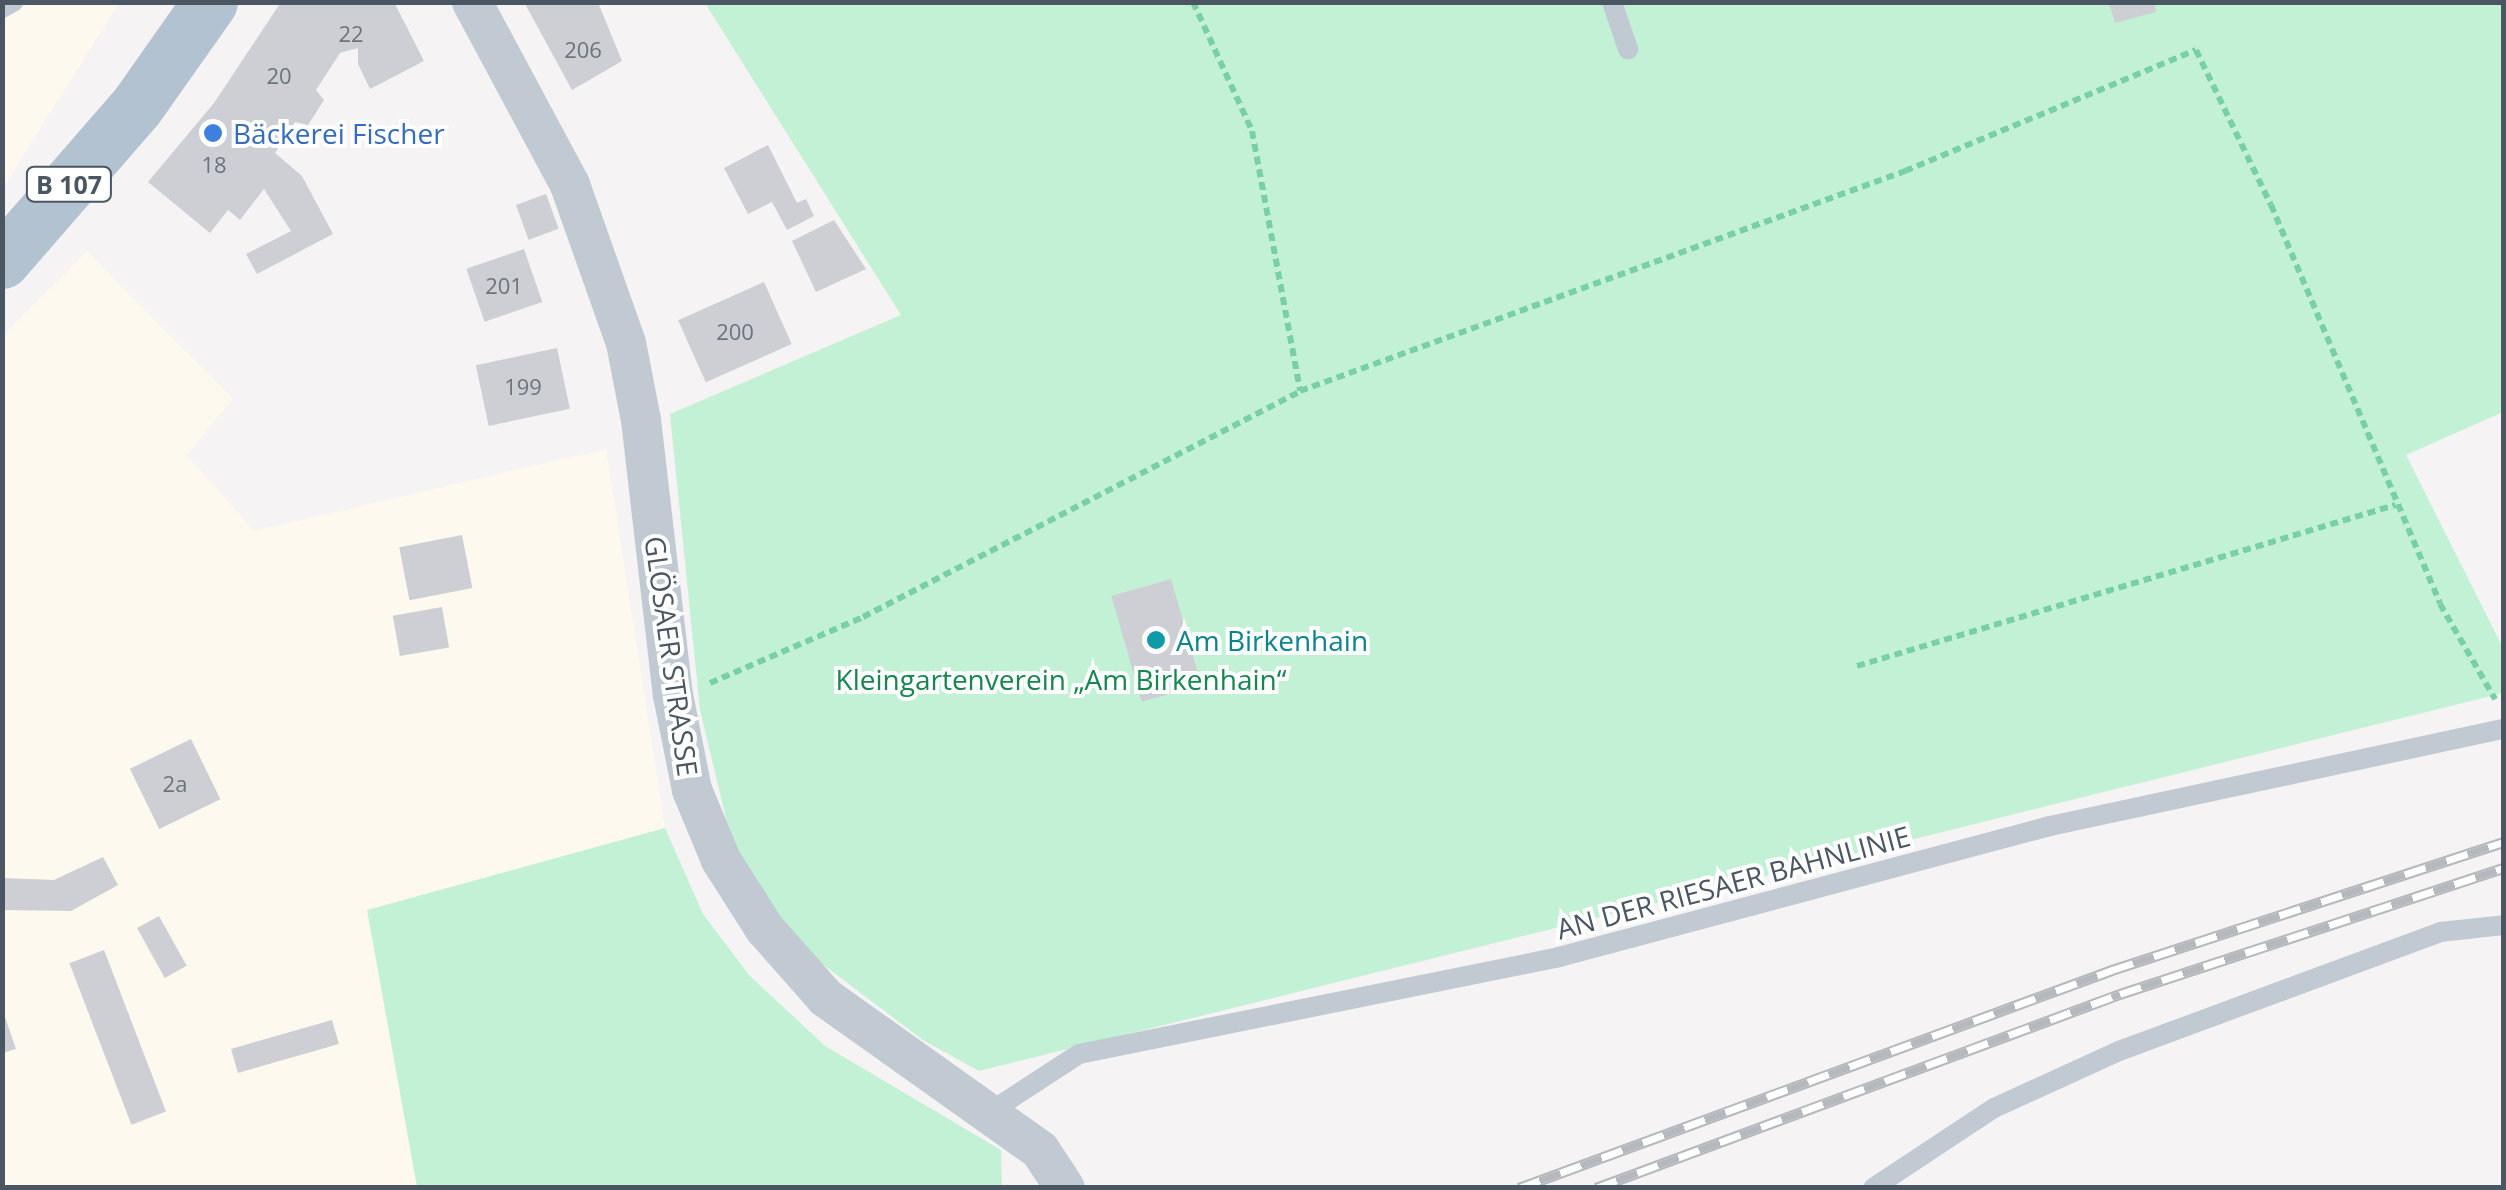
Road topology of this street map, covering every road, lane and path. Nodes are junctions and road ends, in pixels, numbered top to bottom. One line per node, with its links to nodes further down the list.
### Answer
1 (13, 2): 6 (lane)
2 (210, 2): 8 (main road, B 107)
3 (472, 2): 12 (street, GLÖSAER STRASSE)
4 (1194, 2): 9 (path)
5 (1612, 2): 7 (lane)
6 (2, 8)
7 (1628, 49)
8 (2, 261)
9 (1300, 391): 10 (path); 12 (path)
10 (2395, 505): 11 (path); 13 (path)
11 (1857, 666)
12 (672, 695): 16 (street, GLÖSAER STRASSE)
13 (2504, 713)
14 (2504, 730): 16 (lane, AN DER RIESAER BAHNLINIE)
15 (2504, 926): 18 (lane)
16 (990, 1112): 17 (street, GLÖSAER STRASSE)
17 (1065, 1188)
18 (1873, 1188)

